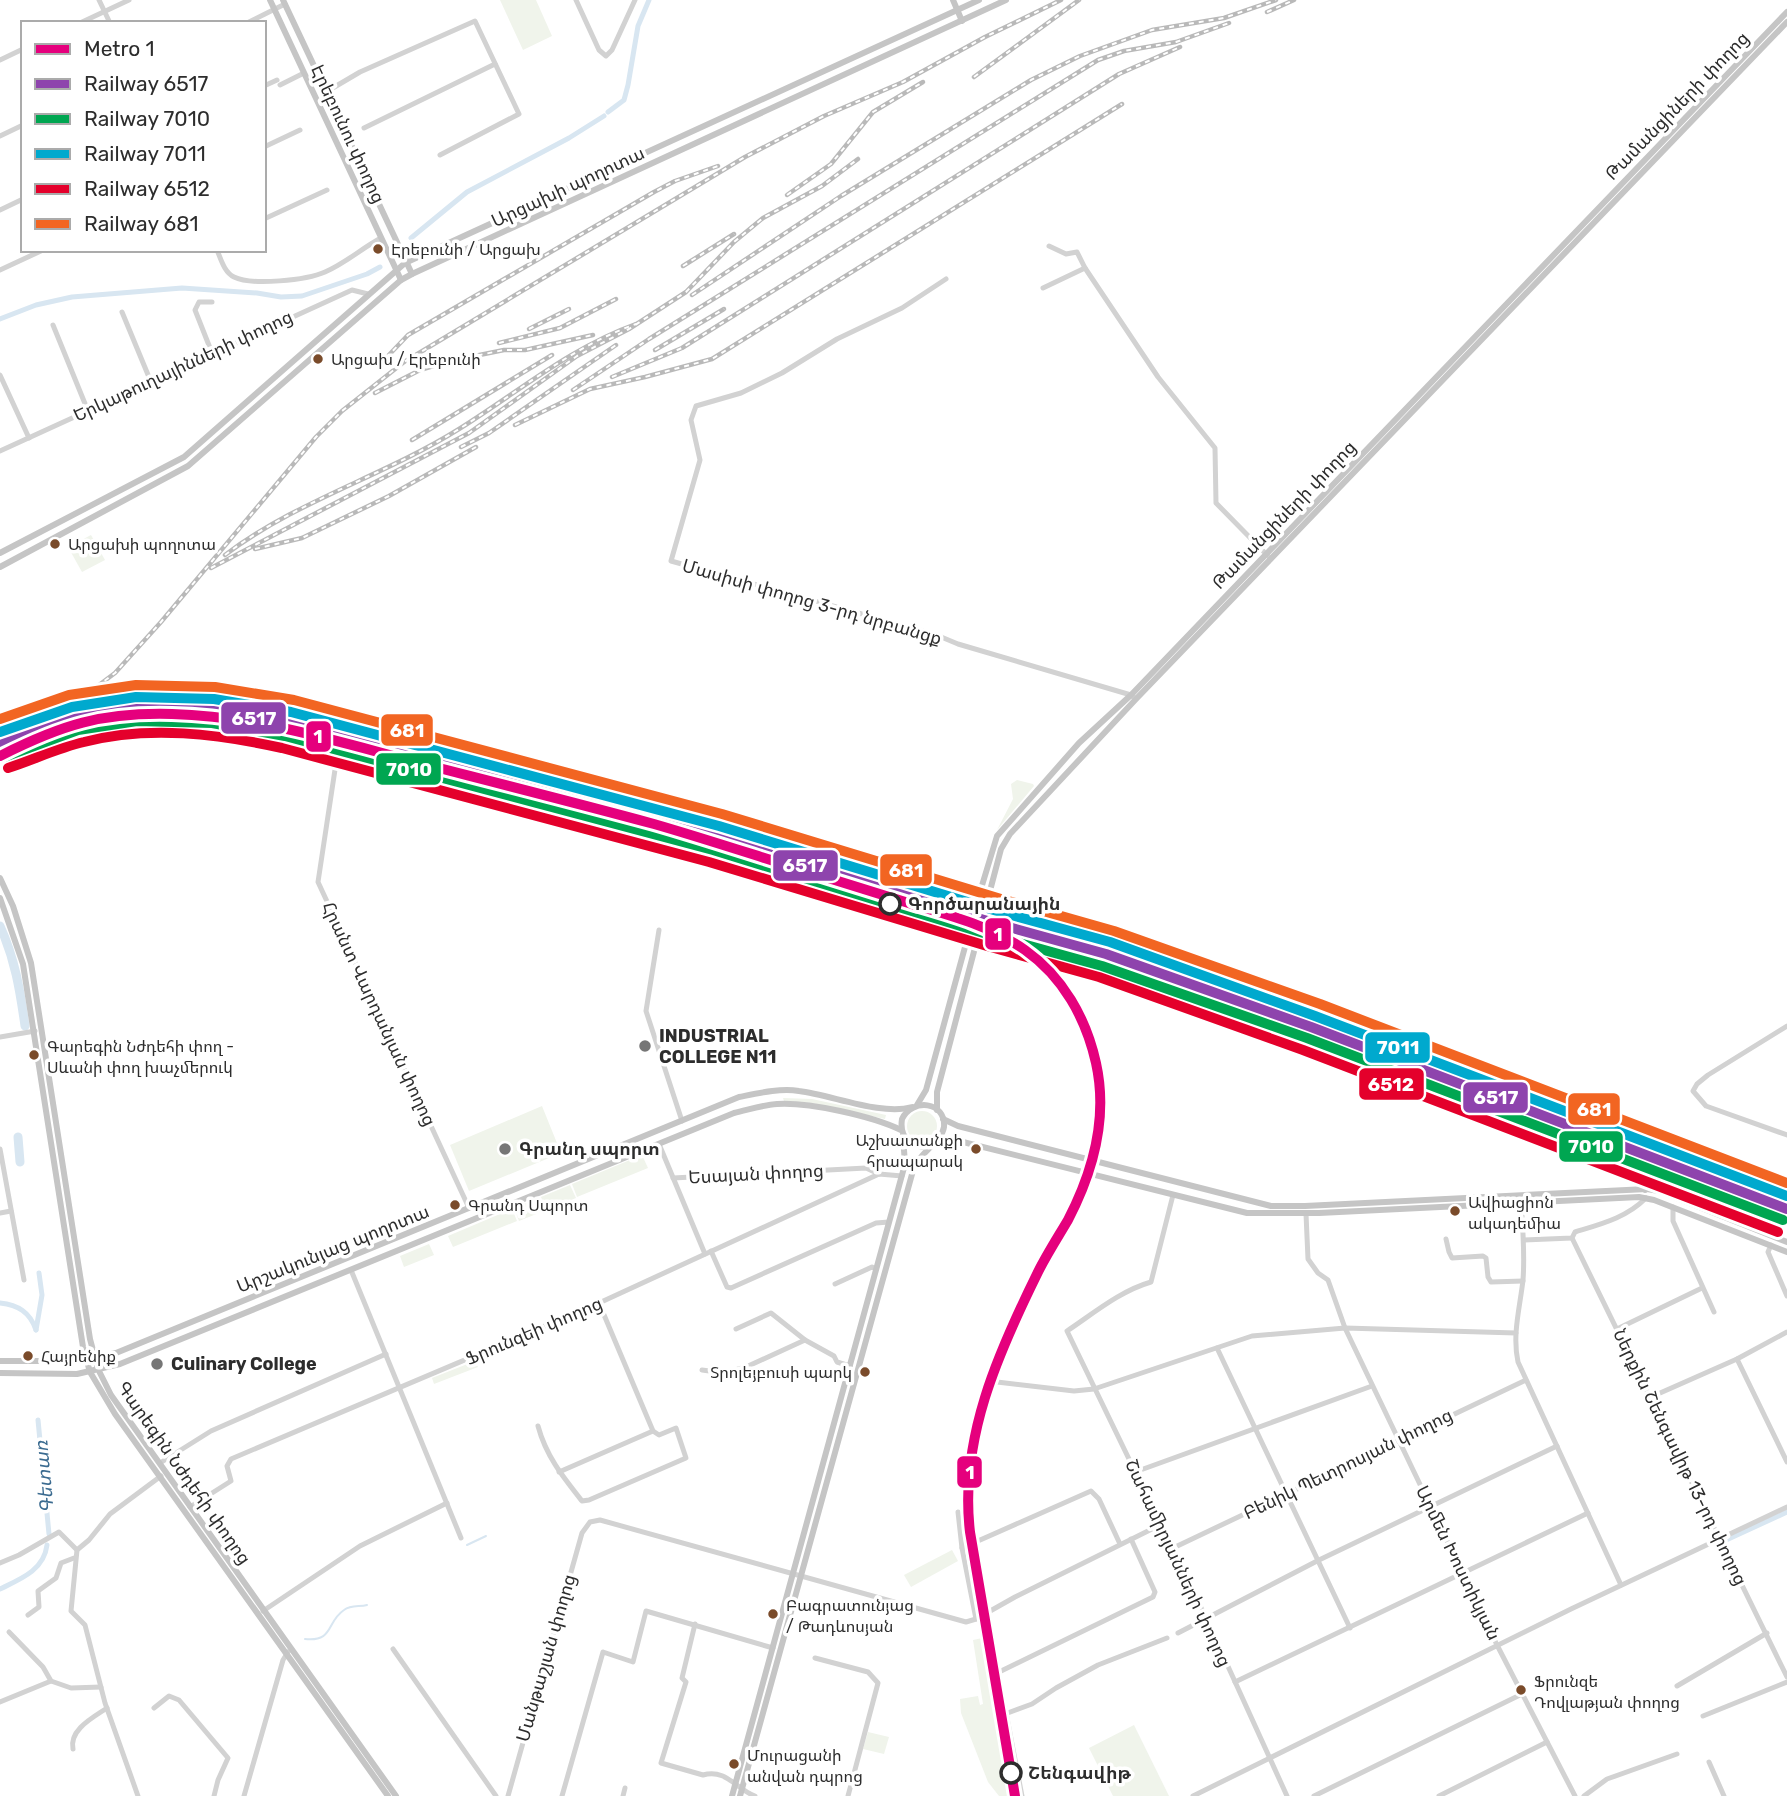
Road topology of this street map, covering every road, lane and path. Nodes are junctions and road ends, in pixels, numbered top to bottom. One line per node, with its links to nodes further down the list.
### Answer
1 (99, 0): 12 (street)
2 (129, 0): 12 (street)
3 (270, 0): 10 (main road, Էրեբունու փողոց)
4 (576, 0): 5 (street)
5 (635, 0)
6 (953, 0): 11 (main road)
7 (979, 0): 11 (main road, Արցախի պողոտա)
8 (1006, 0): 14 (main road, Արցախի պողոտա)
9 (284, 2): 10 (street); 24 (main road, Էրեբունու փողոց)
10 (274, 9): 17 (street); 22 (main road, Էրեբունու փողոց)
11 (957, 10): 14 (main road); 39 (main road, Արցախի պողոտա)
12 (105, 11): 15 (street); 16 (street)
13 (1787, 12): 61 (main road, Թամանցիների փողոց)
14 (962, 20): 43 (main road, Արցախի պողոտա)
15 (84, 21)
16 (109, 21)
17 (251, 21)
18 (1787, 22): 61 (main road, Թամանցիների փողոց)
19 (21, 51): 20 (street)
20 (0, 60)
21 (495, 64): 24 (street); 26 (street); 30 (street)
22 (304, 74): 23 (street); 35 (main road, Էրեբունու փողոց)
23 (266, 86)
24 (326, 92): 39 (main road, Էրեբունու փողոց)
25 (21, 126): 28 (street)
26 (364, 128)
27 (300, 130): 29 (street)
28 (0, 136)
29 (266, 146)
30 (440, 155)
31 (327, 190): 34 (street)
32 (21, 200): 33 (street)
33 (0, 210)
34 (266, 218)
35 (381, 238): 38 (street); 41 (main road, Էրեբունու փողոց)
36 (1049, 246): 40 (street)
37 (39, 252): 42 (street)
38 (217, 252)
39 (405, 263): 41 (main road, Արցախի պողոտա); 43 (main road, Էրեբունու փողոց)
40 (1085, 268): 46 (street); 61 (street)
41 (396, 269): 45 (main road, Էրեբունու փողոց); 47 (main road, Արցախի պողոտա)
42 (0, 270)
43 (412, 274): 45 (main road, Արցախի պողոտա)
44 (946, 279): 63 (street, Մասիսի փողոց 3-րդ նրբանցք)
45 (401, 280): 55 (main road, Արցախի պողոտա)
46 (1043, 288)
47 (368, 294): 51 (street, Երկաթուղայինների փողոց); 54 (main road, Արցախի պողոտա)
48 (212, 302): 51 (street)
49 (122, 312): 53 (street)
50 (53, 325): 56 (street)
51 (212, 353): 53 (street, Երկաթուղայինների փողոց)
52 (0, 375): 57 (street)
53 (151, 382): 56 (street, Երկաթուղայինների փողոց)
54 (269, 382): 55 (main road); 58 (main road, Արցախի պողոտա)
55 (277, 390): 60 (main road, Արցախի պողոտա)
56 (88, 411): 57 (street, Երկաթուղայինների փողոց)
57 (29, 438): 59 (street, Երկաթուղայինների փողոց)
58 (194, 448): 60 (main road); 62 (main road, Արցախի պողոտա)
59 (0, 451)
60 (201, 456): 62 (main road, Արցախի պողոտա)
61 (1269, 556): 63 (main road, Թամանցիների փողոց)
62 (1, 561)
63 (1134, 697): 73 (main road, Թամանցիների փողոց); 74 (main road, Թամանցիների փողոց)
64 (341, 730): 101 (street, Հրանտ Վարդանյան փողոց)
65 (0, 878): 69 (main road, Գարեգին Նժդեհի փողոց)
66 (0, 898): 69 (main road, Գարեգին Նժդեհի փողոց)
67 (659, 930): 76 (street)
68 (1787, 1026): 79 (street)
69 (38, 1030): 70 (street); 137 (main road, Գարեգին Նժդեհի փողոց); 139 (main road, Գարեգին Նժդեհի փողոց)
70 (0, 1037)
71 (778, 1091): 72 (main road); 73 (main road, Արշակունյաց պողոտա); 76 (main road, Արշակունյաց պողոտա)
72 (778, 1104): 77 (main road, Արշակունյաց պողոտա); 78 (main road, Արշակունյաց պողոտա)
73 (915, 1106): 74 (main road); 77 (main road)
74 (937, 1110): 75 (main road)
75 (943, 1119): 80 (main road); 83 (main road)
76 (682, 1121): 78 (main road); 101 (main road, Արշակունյաց պողոտա)
77 (902, 1132): 80 (main road); 86 (main road)
78 (686, 1133): 81 (main road, Արշակունյաց պողոտա)
79 (1787, 1135)
80 (935, 1142): 84 (main road); 183 (main road)
81 (659, 1144): 87 (street); 107 (main road, Արշակունյաց պողոտա)
82 (0, 1149): 103 (street)
83 (1054, 1150): 84 (main road); 89 (main road)
84 (1050, 1164): 94 (main road)
85 (879, 1174): 86 (street, Ֆրունզեի փողոց); 87 (street, Եսայան փողոց); 114 (street, Ֆրունզեի փողոց)
86 (902, 1176): 108 (main road)
87 (673, 1178): 114 (street)
88 (1650, 1179): 90 (main road); 91 (main road); 92 (main road); 93 (main road)
89 (1187, 1184): 97 (main road); 98 (main road)
90 (1787, 1186)
91 (1631, 1189): 92 (main road); 98 (main road)
92 (1647, 1189): 93 (main road); 96 (main road)
93 (1659, 1191): 112 (main road)
94 (1173, 1195): 97 (main road); 150 (street, Շահամիրյանների փողոց)
95 (1630, 1197): 96 (main road); 99 (main road); 102 (street)
96 (1642, 1197): 100 (main road); 102 (street)
97 (1184, 1198): 105 (main road)
98 (1251, 1202): 105 (main road)
99 (1521, 1202): 106 (main road); 111 (street)
100 (1674, 1207): 113 (main road); 121 (street)
101 (469, 1208): 107 (main road); 123 (main road, Արշակունյաց պողոտա)
102 (1635, 1209): 110 (street)
103 (11, 1211): 104 (street); 118 (street)
104 (0, 1213)
105 (1247, 1213): 106 (main road)
106 (1307, 1214): 129 (street, Արմեն Խոստիկյան)
107 (474, 1220): 117 (main road, Արշակունյաց պողոտա)
108 (889, 1222): 114 (street); 116 (main road)
109 (1447, 1238): 119 (street)
110 (1572, 1238): 111 (street); 131 (street, Ներքին Շենգավիթ 13-րդ փողոց)
111 (1524, 1240): 119 (street)
112 (1787, 1242)
113 (1771, 1245): 115 (main road); 122 (street)
114 (708, 1252): 124 (street, Ֆրունզեի փողոց)
115 (1787, 1252)
116 (876, 1269): 120 (street); 141 (main road)
117 (351, 1270): 126 (main road, Արշակունյաց պողոտա); 136 (street)
118 (24, 1280)
119 (1522, 1281): 133 (street)
120 (835, 1284)
121 (1702, 1288): 127 (street); 131 (street)
122 (1787, 1296)
123 (247, 1299): 125 (main road, Արշակունյաց պողոտա); 126 (main road)
124 (599, 1303): 149 (street, Ֆրունզեի փողոց); 154 (street)
125 (230, 1306): 128 (main road); 137 (main road, Արշակունյաց պողոտա)
126 (252, 1310): 128 (main road, Արշակունյաց պողոտա)
127 (1714, 1312)
128 (234, 1317): 142 (main road, Արշակունյաց պողոտա)
129 (1345, 1328): 133 (street); 135 (street); 148 (street, Արմեն Խոստիկյան)
130 (736, 1329): 134 (street)
131 (1617, 1329): 151 (street, Ներքին Շենգավիթ 13-րդ փողոց)
132 (1787, 1332): 138 (street)
133 (1516, 1333): 146 (street)
134 (806, 1340): 141 (street); 143 (street)
135 (1217, 1348): 150 (street); 153 (street)
136 (386, 1354): 149 (street); 159 (street)
137 (94, 1359): 139 (main road, Արշակունյաց պողոտա); 142 (main road, Գարեգին Նժդեհի փողոց)
138 (1737, 1359): 151 (street); 157 (street)
139 (86, 1360): 140 (main road, Արշակունյաց պողոտա); 144 (main road, Գարեգին Նժդեհի փողոց)
140 (0, 1361)
141 (850, 1366): 181 (main road)
142 (98, 1369): 144 (main road, Արշակունյաց պողոտա); 159 (main road, Գարեգին Նժդեհի փողոց)
143 (702, 1370)
144 (90, 1371): 145 (main road, Արշակունյաց պողոտա); 162 (main road, Գարեգին Նժդեհի փողոց)
145 (0, 1373)
146 (1526, 1380): 155 (street, Բենիկ Պետրոսյան փողոց); 156 (street)
147 (997, 1381): 150 (street)
148 (1373, 1386): 153 (street); 155 (street, Արմեն Խոստիկյան)
149 (400, 1388): 164 (street); 165 (street, Ֆրունզեի փողոց)
150 (1094, 1389): 161 (street, Շահամիրյանների փողոց)
151 (1651, 1397): 173 (street, Ներքին Շենգավիթ 13-րդ փողոց)
152 (538, 1426): 160 (street)
153 (1256, 1428): 161 (street); 163 (street)
154 (653, 1431): 160 (street); 160 (street)
155 (1399, 1440): 163 (street, Բենիկ Պետրոսյան փողոց); 166 (street, Արմեն Խոստիկյան)
156 (1557, 1446): 166 (street); 169 (street)
157 (1785, 1453): 158 (street)
158 (1787, 1462)
159 (160, 1463): 165 (main road, Գարեգին Նժդեհի փողոց)
160 (559, 1472)
161 (1135, 1472): 170 (street, Շահամիրյանների փողոց)
162 (161, 1476): 177 (street); 199 (main road, Գարեգին Նժդեհի փողոց)
163 (1288, 1494): 176 (street, Բենիկ Պետրոսյան փողոց); 179 (street)
164 (447, 1503): 171 (street); 185 (street)
165 (190, 1507): 185 (main road, Գարեգին Նժդեհի փողոց)
166 (1431, 1507): 179 (street); 182 (street, Արմեն Խոստիկյան)
167 (1787, 1507): 173 (street)
168 (958, 1512): 175 (street)
169 (1588, 1513): 182 (street); 184 (street)
170 (1160, 1525): 172 (street); 176 (street, Շահամիրյանների փողոց)
171 (461, 1538)
172 (1131, 1539): 174 (street); 201 (street)
173 (1720, 1539): 184 (street); 194 (street, Ներքին Շենգավիթ 13-րդ փողոց)
174 (1120, 1544): 175 (street); 186 (street)
175 (962, 1548): 189 (street)
176 (1171, 1549): 188 (street, Շահամիրյանների փողոց)
177 (76, 1550): 178 (street); 180 (street)
178 (74, 1558): 187 (street); 207 (street)
179 (1319, 1560): 188 (street); 191 (street)
180 (0, 1563)
181 (794, 1574): 183 (street); 197 (main road); 228 (street, Մանթաշյան փողոց)
182 (1462, 1574): 191 (street); 196 (street, Արմեն Խոստիկյան)
183 (802, 1577): 189 (street); 221 (main road)
184 (1621, 1585): 196 (street)
185 (263, 1611): 199 (main road, Գարեգին Նժդեհի փողոց)
186 (987, 1614): 189 (street); 201 (street)
187 (29, 1615)
188 (1206, 1618): 193 (street); 204 (street, Շահամիրյանների փողոց)
189 (976, 1619)
190 (695, 1625): 197 (street); 219 (street); 229 (street)
191 (1350, 1628): 204 (street)
192 (9, 1632): 203 (street)
193 (1178, 1633)
194 (1767, 1633): 202 (street, Ներքին Շենգավիթ 13-րդ փողոց); 206 (street)
195 (1167, 1638): 212 (street)
196 (1497, 1645): 208 (street, Արմեն Խոստիկյան); 217 (street)
197 (773, 1648): 219 (main road)
198 (393, 1649): 227 (street)
199 (289, 1651): 224 (street); 225 (main road, Գարեգին Նժդեհի փողոց); 226 (main road, Գարեգին Նժդեհի փողոց)
200 (815, 1658): 233 (street)
201 (997, 1673): 212 (street)
202 (1787, 1676)
203 (51, 1681): 207 (street); 209 (street)
204 (1235, 1682): 217 (street, Շահամիրյանների փողոց)
205 (1787, 1682): 213 (street)
206 (1677, 1686)
207 (101, 1687): 210 (street)
208 (1522, 1694): 214 (street, Արմեն Խոստիկյան); 237 (street)
209 (0, 1702)
210 (107, 1708): 215 (street); 222 (street)
211 (154, 1708): 223 (street)
212 (1005, 1714): 234 (street)
213 (1703, 1716)
214 (1547, 1742): 238 (street); 239 (street, Արմեն Խոստիկյան)
215 (73, 1749)
216 (1678, 1754): 240 (street)
217 (1269, 1757): 235 (street); 236 (street, Շահամիրյանների փողոց)
218 (1709, 1762): 241 (street)
219 (736, 1782): 221 (street); 231 (main road)
220 (625, 1788): 230 (street)
221 (741, 1792): 232 (street)
222 (138, 1796)
223 (214, 1796)
224 (244, 1796)
225 (388, 1796)
226 (396, 1796)
227 (496, 1796)
228 (508, 1796)
229 (562, 1796)
230 (623, 1796)
231 (732, 1796)
232 (755, 1796)
233 (848, 1796)
234 (1022, 1796)
235 (1194, 1796)
236 (1287, 1796)
237 (1314, 1796)
238 (1439, 1796)
239 (1575, 1796)
240 (1584, 1796)
241 (1724, 1796)

